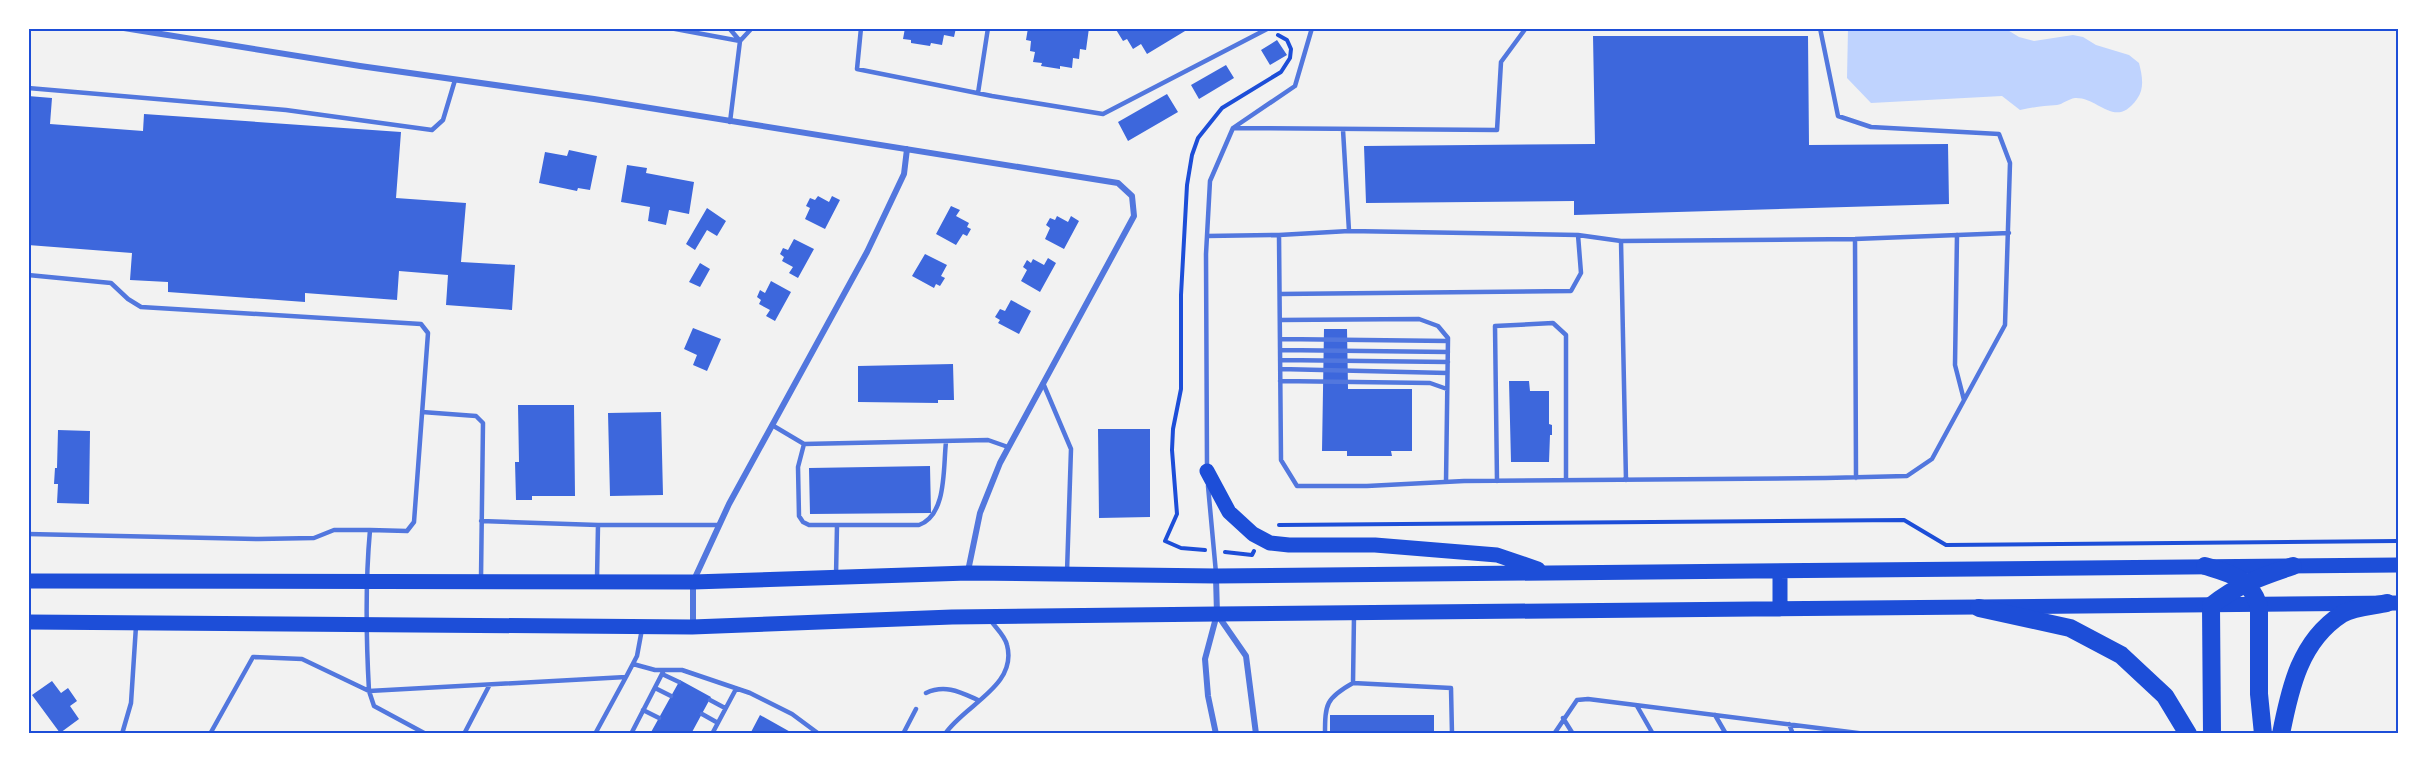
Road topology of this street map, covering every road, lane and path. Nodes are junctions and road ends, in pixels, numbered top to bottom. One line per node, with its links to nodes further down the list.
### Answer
1 (124, 28): 13 (street)
2 (670, 28): 12 (lane)
3 (729, 28): 12 (lane)
4 (752, 28): 12 (lane)
5 (861, 28): 15 (lane)
6 (988, 28): 15 (lane)
7 (1269, 28): 11 (lane)
8 (1312, 28): 17 (lane)
9 (1526, 28): 18 (lane)
10 (1820, 28): 21 (lane)
11 (1257, 35): 15 (lane); 62 (path)
12 (740, 41): 16 (lane)
13 (455, 80): 14 (lane); 16 (street)
14 (28, 88)
15 (978, 93)
16 (730, 122): 19 (street)
17 (1233, 128): 18 (lane); 25 (lane)
18 (1343, 130): 20 (lane)
19 (907, 149): 40 (street); 44 (street)
20 (1349, 231): 22 (lane); 23 (lane)
21 (2010, 232): 24 (lane); 42 (lane)
22 (1279, 235): 25 (lane); 29 (lane)
23 (1578, 235): 27 (lane); 29 (lane)
24 (1957, 235): 26 (lane); 42 (lane)
25 (1207, 236): 48 (lane)
26 (1855, 239): 27 (lane); 49 (lane)
27 (1621, 241): 51 (lane)
28 (28, 275): 43 (lane)
29 (1280, 294): 30 (lane)
30 (1280, 320): 31 (lane); 32 (lane)
31 (1280, 339): 32 (lane); 33 (lane)
32 (1448, 341): 34 (lane)
33 (1280, 350): 34 (lane); 35 (lane)
34 (1448, 351): 36 (lane)
35 (1280, 360): 36 (lane); 37 (lane)
36 (1448, 362): 38 (lane)
37 (1280, 369): 38 (lane); 39 (lane)
38 (1447, 373): 41 (lane)
39 (1280, 381): 41 (lane); 53 (lane)
40 (1043, 382): 47 (street); 69 (lane)
41 (1447, 389): 53 (lane)
42 (1964, 400): 49 (lane)
43 (422, 412): 54 (lane); 58 (lane)
44 (772, 425): 46 (lane); 56 (street)
45 (946, 442): 46 (lane); 47 (lane); 57 (lane)
46 (804, 444): 57 (lane)
47 (1008, 447): 67 (street)
48 (1207, 471): 60 (main road); 62 (lane)
49 (1856, 478): 51 (lane)
50 (1566, 480): 51 (lane); 52 (lane); 52 (lane)
51 (1626, 480)
52 (1497, 481): 53 (lane)
53 (1446, 482)
54 (482, 521): 55 (lane); 74 (lane)
55 (598, 525): 56 (lane); 75 (lane)
56 (719, 525): 76 (street)
57 (837, 525): 71 (lane)
58 (370, 530): 59 (lane); 73 (lane)
59 (28, 534)
60 (1261, 538): 61 (path); 62 (path); 68 (main road)
61 (2398, 540)
62 (1214, 550): 70 (lane)
63 (2398, 565): 65 (main road)
64 (2205, 566): 65 (main road); 66 (main road); 77 (highway)
65 (2293, 566): 77 (highway)
66 (1780, 571): 68 (main road); 82 (main road)
67 (968, 573): 69 (main road); 71 (main road)
68 (1549, 573): 70 (main road)
69 (1067, 574): 70 (main road)
70 (1216, 576): 84 (street)
71 (836, 577): 76 (main road)
72 (28, 581): 73 (main road)
73 (365, 582): 74 (main road); 88 (lane)
74 (481, 582): 75 (main road)
75 (597, 582): 76 (main road)
76 (693, 582): 90 (street)
77 (2245, 582): 79 (highway); 80 (highway)
78 (2393, 603): 80 (main road); 138 (highway)
79 (2211, 606): 80 (main road); 81 (main road); 136 (highway)
80 (2259, 606): 137 (highway)
81 (1979, 608): 82 (main road); 135 (highway)
82 (1780, 609): 83 (main road)
83 (1354, 613): 84 (main road); 95 (lane)
84 (1217, 614): 85 (main road); 125 (street); 126 (street)
85 (987, 617): 90 (main road); 103 (lane)
86 (28, 622): 87 (main road)
87 (136, 624): 88 (main road); 116 (lane)
88 (365, 625): 89 (main road); 99 (lane)
89 (643, 627): 90 (main road); 91 (lane)
90 (692, 627)
91 (633, 664): 92 (lane); 93 (lane)
92 (663, 672): 94 (lane); 97 (lane); 98 (lane)
93 (626, 677): 96 (lane); 120 (lane)
94 (679, 682)
95 (1353, 683): 127 (lane); 128 (lane)
96 (489, 686): 99 (lane); 119 (lane)
97 (655, 688): 101 (lane); 107 (lane)
98 (736, 689): 105 (lane); 122 (lane)
99 (369, 691): 117 (lane); 118 (lane)
100 (926, 693): 103 (lane)
101 (671, 696)
102 (710, 700): 105 (lane)
103 (978, 700): 124 (lane)
104 (1637, 706): 109 (lane); 111 (lane); 131 (lane)
105 (725, 708): 112 (lane)
106 (916, 709): 123 (lane)
107 (643, 710): 110 (lane); 114 (lane)
108 (702, 714): 112 (lane)
109 (1715, 715): 113 (lane); 132 (lane)
110 (659, 718)
111 (1563, 718): 129 (lane); 130 (lane)
112 (718, 723): 121 (lane)
113 (1789, 724): 115 (lane); 133 (lane)
114 (631, 733)
115 (1855, 733): 134 (lane)
116 (122, 734)
117 (210, 734)
118 (426, 734)
119 (464, 734)
120 (595, 734)
121 (712, 734)
122 (819, 734)
123 (903, 734)
124 (945, 734)
125 (1216, 734)
126 (1256, 734)
127 (1325, 734)
128 (1452, 734)
129 (1554, 734)
130 (1573, 734)
131 (1653, 734)
132 (1726, 734)
133 (1793, 734)
134 (1866, 734)
135 (2188, 734)
136 (2212, 734)
137 (2263, 734)
138 (2281, 734)

